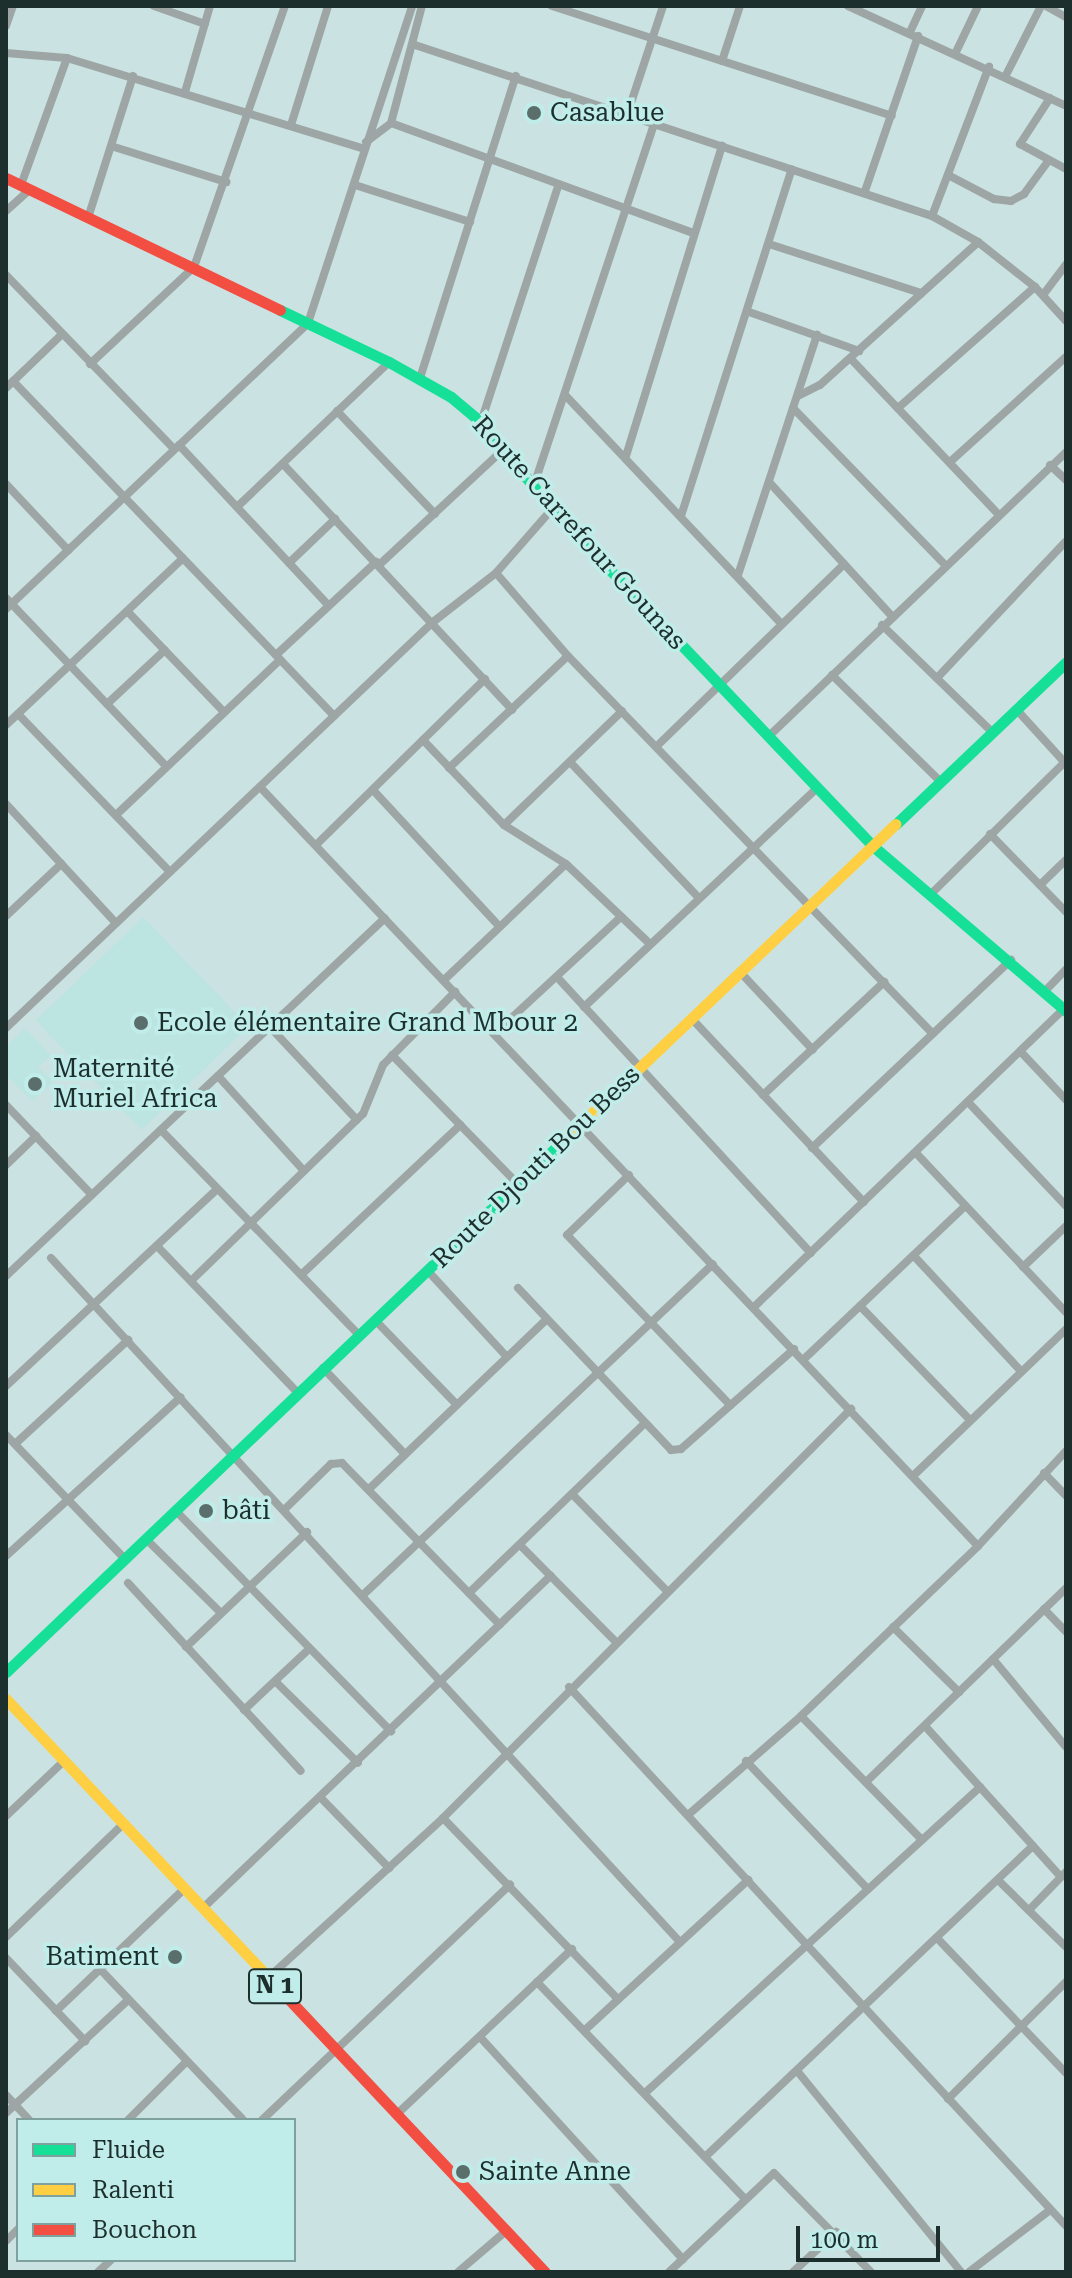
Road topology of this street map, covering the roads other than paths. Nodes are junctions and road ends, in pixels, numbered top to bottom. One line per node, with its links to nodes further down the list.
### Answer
1 (13, 6): 19 (street)
2 (154, 6): 16 (street)
3 (210, 6): 18 (street)
4 (285, 6): 37 (street)
5 (328, 6): 41 (street)
6 (412, 6): 30 (street)
7 (422, 6): 22 (street)
8 (552, 6): 21 (street)
9 (663, 6): 21 (street)
10 (740, 6): 26 (street)
11 (848, 6): 15 (street)
12 (922, 6): 20 (street)
13 (978, 6): 23 (street)
14 (1043, 6): 17 (street); 28 (street)
15 (860, 8): 20 (street)
16 (176, 9): 18 (street)
17 (1066, 17)
18 (205, 24): 33 (street)
19 (6, 26)
20 (914, 34): 23 (street); 38 (street)
21 (652, 40): 26 (street); 36 (street)
22 (415, 45): 31 (street); 32 (street)
23 (956, 52): 27 (street)
24 (6, 53): 25 (street)
25 (67, 58): 29 (street); 54 (street)
26 (722, 61): 38 (street)
27 (989, 67): 28 (street); 49 (street)
28 (1006, 75): 34 (street)
29 (133, 76): 33 (street); 43 (street)
30 (388, 76): 32 (street); 44 (street)
31 (516, 76): 36 (street); 45 (street)
32 (404, 80): 40 (street)
33 (185, 92): 37 (street)
34 (1050, 98): 35 (street); 46 (street)
35 (1066, 106)
36 (628, 112): 39 (street)
37 (249, 114): 41 (street); 51 (street)
38 (892, 116): 55 (street)
39 (655, 121): 42 (street); 56 (street)
40 (391, 123): 44 (street); 45 (street)
41 (291, 125): 44 (street)
42 (722, 145): 47 (street); 61 (street)
43 (111, 146): 51 (street); 59 (street)
44 (365, 146): 53 (street)
45 (491, 160): 52 (street); 60 (street)
46 (1049, 160): 48 (street); 49 (street)
47 (792, 169): 55 (street); 63 (street)
48 (1066, 169)
49 (948, 175): 58 (street)
50 (6, 178): 54 (main road, Route Carrefour Gounas)
51 (226, 182): 65 (street)
52 (559, 184): 56 (street); 87 (street)
53 (355, 185): 60 (street); 72 (street)
54 (25, 188): 57 (street); 59 (main road, Route Carrefour Gounas)
55 (865, 191): 58 (street)
56 (628, 209): 61 (street); 82 (street)
57 (6, 211)
58 (932, 216): 62 (street)
59 (88, 218): 65 (main road, Route Carrefour Gounas)
60 (470, 222): 80 (street)
61 (694, 233): 91 (street)
62 (978, 242): 67 (street); 68 (street)
63 (769, 244): 68 (street); 70 (street)
64 (1066, 264): 69 (street)
65 (194, 267): 72 (main road, Route Carrefour Gounas); 79 (street)
66 (8, 281): 73 (street)
67 (1035, 287): 69 (street); 85 (street)
68 (921, 293): 75 (street)
69 (1043, 295): 71 (street)
70 (749, 312): 74 (street); 104 (street)
71 (1066, 321)
72 (308, 323): 78 (main road, Route Carrefour Gounas); 88 (street)
73 (61, 335): 79 (street); 81 (street)
74 (817, 335): 75 (street); 83 (street)
75 (859, 351): 77 (street)
76 (1066, 357): 92 (street)
77 (851, 359): 83 (street); 85 (street)
78 (389, 362): 80 (main road, Route Carrefour Gounas); 86 (street)
79 (90, 364): 88 (street)
80 (420, 378): 87 (main road, Route Carrefour Gounas)
81 (9, 385): 99 (street)
82 (566, 396): 91 (street); 98 (street)
83 (798, 396): 84 (street)
84 (793, 408): 96 (street); 112 (street)
85 (898, 408): 92 (street)
86 (337, 411): 93 (street); 102 (street)
87 (481, 422): 89 (main road, Route Carrefour Gounas)
88 (176, 447): 99 (street); 100 (street)
89 (504, 449): 98 (main road, Route Carrefour Gounas); 102 (street)
90 (1066, 452): 94 (street)
91 (626, 456): 104 (street)
92 (950, 462): 103 (street)
93 (283, 464): 100 (street); 105 (street)
94 (1050, 465): 95 (street); 103 (street)
95 (1066, 480)
96 (769, 482): 111 (street); 114 (street)
97 (6, 484): 107 (street)
98 (534, 485): 101 (main road, Route Carrefour Gounas)
99 (125, 496): 107 (street); 108 (street)
100 (237, 507): 109 (street)
101 (552, 509): 113 (street); 130 (main road, Route Carrefour Gounas)
102 (435, 514): 110 (street)
103 (999, 515): 112 (street)
104 (681, 516): 114 (street)
105 (335, 519): 109 (street); 110 (street)
106 (1066, 541): 128 (street)
107 (68, 550): 115 (street)
108 (183, 558): 117 (street); 124 (street)
109 (289, 563): 116 (street)
110 (377, 564): 116 (street); 119 (street)
111 (844, 564): 118 (street); 120 (street)
112 (945, 565): 118 (street)
113 (496, 573): 119 (street); 123 (street)
114 (738, 575): 120 (street)
115 (8, 604): 126 (street)
116 (328, 605): 124 (street)
117 (128, 612): 122 (street); 126 (street)
118 (892, 616): 121 (street)
119 (433, 622): 129 (street); 137 (street)
120 (781, 623): 130 (street)
121 (882, 625): 127 (street); 128 (street)
122 (165, 650): 131 (street); 135 (street)
123 (568, 656): 133 (street); 134 (street)
124 (278, 658): 135 (street); 137 (street)
125 (1066, 662): 132 (main road, Route Djouti Bou Bess)
126 (70, 665): 131 (street); 136 (street)
127 (832, 675): 140 (street); 147 (street)
128 (937, 678): 139 (street)
129 (485, 679): 133 (street); 141 (street)
130 (718, 685): 140 (main road, Route Carrefour Gounas); 142 (street)
131 (107, 704): 145 (street)
132 (1016, 709): 139 (main road, Route Djouti Bou Bess); 144 (street)
133 (512, 710): 146 (street)
134 (622, 711): 142 (street); 143 (street)
135 (224, 712): 145 (street)
136 (18, 714): 138 (street); 152 (street)
137 (334, 716): 148 (street)
138 (6, 725)
139 (992, 732): 147 (main road, Route Djouti Bou Bess)
140 (769, 736): 149 (main road, Route Carrefour Gounas)
141 (423, 740): 146 (street); 150 (street)
142 (657, 746): 157 (street)
143 (570, 762): 153 (street); 164 (street)
144 (1065, 764): 154 (street)
145 (166, 766): 152 (street)
146 (449, 768): 153 (street)
147 (941, 782): 156 (main road, Route Djouti Bou Bess)
148 (260, 787): 155 (street); 161 (street)
149 (817, 788): 156 (main road, Route Carrefour Gounas); 157 (street)
150 (373, 790): 155 (street); 171 (street)
151 (8, 809): 159 (street)
152 (116, 815): 161 (street)
153 (504, 825): 160 (street)
154 (990, 834): 162 (street); 163 (street)
155 (316, 845): 169 (street)
156 (874, 847): 163 (main road, Route Carrefour Gounas); 165 (main road, Route Djouti Bou Bess)
157 (753, 848): 164 (street); 165 (street)
158 (1066, 860): 162 (street)
159 (61, 864): 167 (street); 170 (street)
160 (566, 864): 168 (street); 171 (street)
161 (170, 872): 170 (street)
162 (1040, 885): 166 (street)
163 (931, 894): 173 (main road, Route Carrefour Gounas)
164 (699, 898): 172 (street)
165 (810, 908): 175 (main road, Route Djouti Bou Bess); 178 (street)
166 (1066, 912)
167 (6, 916)
168 (621, 917): 172 (street); 176 (street)
169 (385, 918): 177 (street); 184 (street)
170 (116, 923): 185 (street)
171 (499, 926): 177 (street)
172 (650, 944): 181 (street)
173 (1011, 960): 179 (main road, Route Carrefour Gounas); 187 (street)
174 (1066, 969): 179 (street)
175 (741, 973): 183 (main road, Route Djouti Bou Bess); 188 (street)
176 (557, 977): 181 (street); 186 (street)
177 (444, 980): 180 (street)
178 (884, 982): 187 (street); 188 (street)
179 (1045, 991): 182 (main road, Route Carrefour Gounas)
180 (455, 992): 186 (street); 190 (street)
181 (584, 1007): 191 (street)
182 (1065, 1010): 189 (street)
183 (692, 1019): 191 (main road, Route Djouti Bou Bess); 193 (street)
184 (270, 1027): 192 (street); 197 (street)
185 (6, 1028)
186 (494, 1034): 198 (street)
187 (933, 1034): 202 (street)
188 (813, 1050): 193 (street)
189 (1021, 1052): 194 (street); 195 (street)
190 (392, 1055): 197 (street); 199 (street)
191 (639, 1068): 198 (main road, Route Djouti Bou Bess); 216 (street)
192 (218, 1076): 200 (street); 205 (street)
193 (763, 1095): 202 (street)
194 (1066, 1100)
195 (968, 1102): 203 (street); 212 (street)
196 (6, 1105): 201 (street)
197 (357, 1120): 205 (street)
198 (581, 1124): 206 (street); 207 (main road, Route Djouti Bou Bess)
199 (460, 1125): 207 (street); 222 (street)
200 (161, 1130): 208 (street); 209 (street)
201 (36, 1136): 204 (street); 209 (street)
202 (812, 1148): 210 (street)
203 (916, 1153): 210 (street); 211 (street)
204 (6, 1165)
205 (304, 1171): 213 (street)
206 (629, 1175): 219 (street); 232 (street)
207 (518, 1184): 221 (main road, Route Djouti Bou Bess)
208 (216, 1190): 213 (street); 215 (street)
209 (92, 1195): 223 (street)
210 (864, 1202): 216 (street)
211 (965, 1206): 217 (street); 220 (street)
212 (1066, 1206)
213 (249, 1222): 222 (street); 224 (street)
214 (1066, 1226): 220 (street)
215 (157, 1246): 224 (street); 226 (street)
216 (811, 1253): 228 (street)
217 (914, 1256): 227 (street); 240 (street)
218 (51, 1258): 226 (street)
219 (713, 1264): 228 (street); 232 (street)
220 (1023, 1267): 229 (street)
221 (427, 1270): 230 (main road, Route Djouti Bou Bess); 237 (street)
222 (301, 1275): 234 (street)
223 (6, 1276)
224 (191, 1281): 243 (street)
225 (518, 1288): 231 (street)
226 (94, 1304): 235 (street); 242 (street)
227 (860, 1306): 238 (street); 248 (street)
228 (754, 1307): 236 (street)
229 (1066, 1312)
230 (375, 1320): 234 (main road, Route Djouti Bou Bess); 245 (street)
231 (546, 1320): 237 (street); 241 (street)
232 (650, 1323): 241 (street); 246 (street)
233 (1066, 1329): 240 (street)
234 (359, 1335): 239 (main road, Route Djouti Bou Bess)
235 (128, 1340): 244 (street); 251 (street)
236 (794, 1349): 238 (street); 246 (street)
237 (507, 1357): 245 (street)
238 (804, 1359): 247 (street)
239 (323, 1368): 243 (main road, Route Djouti Bou Bess); 254 (street)
240 (1021, 1371): 248 (street)
241 (596, 1374): 249 (street); 265 (street)
242 (6, 1386)
243 (298, 1393): 253 (main road, Route Djouti Bou Bess)
244 (181, 1397): 253 (street); 260 (street)
245 (457, 1405): 254 (street)
246 (730, 1405): 249 (street)
247 (851, 1409): 256 (street); 274 (street)
248 (970, 1420): 256 (street)
249 (644, 1424): 258 (street)
250 (6, 1435): 251 (street)
251 (15, 1444): 260 (street)
252 (1066, 1451): 255 (street)
253 (234, 1454): 261 (street); 262 (main road, Route Djouti Bou Bess)
254 (405, 1454): 257 (street)
255 (1044, 1473): 259 (street); 267 (street)
256 (914, 1475): 267 (street)
257 (369, 1489): 261 (street); 265 (street)
258 (572, 1494): 266 (street); 274 (street)
259 (1066, 1496)
260 (67, 1499): 268 (street); 269 (street)
261 (286, 1508): 263 (street)
262 (176, 1511): 264 (main road, Route Djouti Bou Bess); 272 (street)
263 (307, 1532): 272 (street); 276 (street)
264 (146, 1539): 269 (main road, Route Djouti Bou Bess); 278 (street)
265 (419, 1541): 275 (street); 276 (street)
266 (520, 1545): 270 (street); 275 (street)
267 (978, 1546): 280 (street)
268 (6, 1556)
269 (125, 1559): 286 (main road, Route Djouti Bou Bess)
270 (551, 1576): 279 (street); 282 (street)
271 (128, 1583): 283 (street)
272 (249, 1586): 278 (street); 284 (street)
273 (1066, 1588): 277 (street)
274 (666, 1590): 282 (street)
275 (469, 1593): 279 (street)
276 (364, 1594): 288 (street)
277 (1044, 1609): 281 (street); 285 (street)
278 (221, 1613): 283 (street)
279 (500, 1625): 288 (street)
280 (893, 1627): 290 (street); 293 (street)
281 (1066, 1632)
282 (615, 1641): 289 (street)
283 (186, 1647): 292 (street)
284 (309, 1649): 287 (street); 295 (street)
285 (993, 1659): 290 (street); 296 (street)
286 (6, 1672)
287 (276, 1682): 292 (street); 300 (street)
288 (442, 1683): 295 (street); 297 (street)
289 (569, 1687): 297 (street); 305 (street)
290 (959, 1692): 294 (street)
291 (6, 1699): 298 (main road, N 1)
292 (244, 1710): 301 (street)
293 (801, 1716): 299 (street); 302 (street)
294 (925, 1726): 302 (street); 303 (street)
295 (391, 1731): 300 (street)
296 (1066, 1747)
297 (504, 1756): 307 (street); 322 (street)
298 (64, 1761): 306 (street); 308 (main road, N 1)
299 (746, 1761): 305 (street); 317 (street)
300 (358, 1763): 304 (street)
301 (301, 1771)
302 (866, 1782): 309 (street)
303 (980, 1787): 309 (street); 310 (street)
304 (321, 1798): 311 (street); 318 (street)
305 (688, 1815): 313 (street)
306 (6, 1816)
307 (443, 1818): 311 (street); 315 (street)
308 (123, 1824): 316 (main road, N 1); 320 (street)
309 (922, 1840): 317 (street)
310 (1033, 1846): 312 (street); 314 (street)
311 (389, 1868): 328 (street)
312 (1064, 1874): 319 (street)
313 (748, 1880): 322 (street); 323 (street)
314 (999, 1881): 319 (street); 321 (street)
315 (510, 1885): 325 (street); 339 (street)
316 (185, 1888): 318 (main road, N 1); 327 (street)
317 (868, 1889): 323 (street)
318 (203, 1908): 328 (main road, N 1)
319 (1029, 1910): 324 (street)
320 (6, 1937)
321 (937, 1938): 333 (street); 335 (street)
322 (680, 1942): 331 (street)
323 (810, 1944): 333 (street); 343 (street)
324 (1066, 1947)
325 (572, 1949): 329 (street); 331 (street)
326 (6, 1958): 334 (street)
327 (99, 1968): 332 (street); 334 (street)
328 (268, 1978): 339 (main road, N 1)
329 (537, 1982): 336 (street); 337 (street)
330 (1066, 1982): 335 (street)
331 (618, 1999): 336 (street)
332 (128, 2000): 338 (street); 340 (street)
333 (867, 2006): 341 (street); 345 (street)
334 (56, 2011): 338 (street)
335 (1021, 2026): 342 (street); 345 (street)
336 (585, 2030): 343 (street)
337 (480, 2037): 348 (street); 360 (street)
338 (85, 2041): 346 (street)
339 (336, 2051): 348 (main road, N 1); 352 (street)
340 (187, 2061): 350 (street); 351 (street)
341 (798, 2072): 353 (street); 366 (street)
342 (1066, 2073)
343 (645, 2093): 353 (street)
344 (6, 2095): 346 (street)
345 (948, 2099): 356 (street)
346 (15, 2105): 347 (street); 349 (street)
347 (6, 2113)
348 (396, 2115): 358 (main road, N 1)
349 (27, 2118)
350 (130, 2118)
351 (241, 2118)
352 (264, 2118)
353 (705, 2157): 354 (street)
354 (745, 2199): 359 (street); 360 (street)
355 (1066, 2209): 356 (street)
356 (1053, 2213): 357 (street); 367 (street)
357 (1066, 2226)
358 (506, 2231): 361 (street); 362 (main road, N 1)
359 (836, 2232): 364 (street); 365 (street)
360 (683, 2259): 363 (street)
361 (458, 2272)
362 (545, 2272)
363 (669, 2272)
364 (793, 2272)
365 (871, 2272)
366 (961, 2272)
367 (969, 2272)

